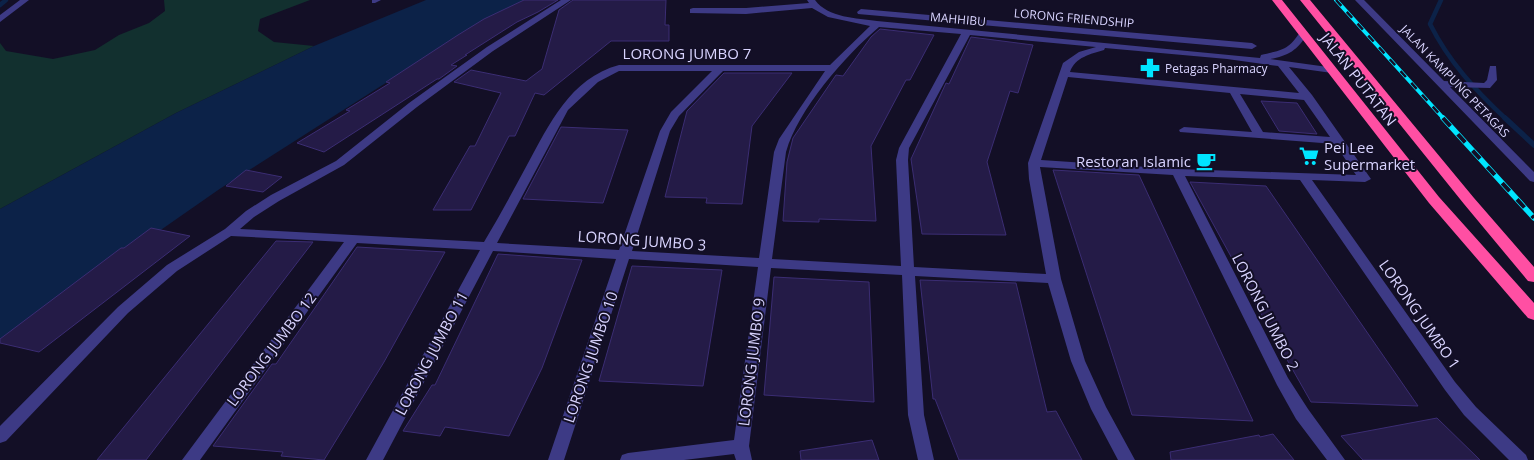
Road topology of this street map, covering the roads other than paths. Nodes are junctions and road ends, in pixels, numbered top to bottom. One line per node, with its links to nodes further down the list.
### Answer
1 (25, 0): 7 (street)
2 (567, 0): 36 (street)
3 (1277, 0): 16 (highway, JALAN PUTATAN)
4 (1305, 0): 42 (highway, JALAN PUTATAN)
5 (1359, 0): 26 (street, JALAN KAMPUNG PETAGAS)
6 (812, 2): 9 (street); 13 (street, MAHHIBU)
7 (15, 8): 8 (street); 12 (street)
8 (0, 9)
9 (693, 11)
10 (861, 12): 11 (street, LORONG FRIENDSHIP)
11 (894, 15): 14 (street); 18 (street, LORONG FRIENDSHIP)
12 (0, 19)
13 (877, 24): 14 (street, MAHHIBU); 22 (street, LORONG JUMBO 9)
14 (889, 25): 15 (street, MAHHIBU)
15 (967, 32): 17 (street, MAHHIBU); 41 (street)
16 (1303, 34): 19 (street); 24 (highway, JALAN PUTATAN)
17 (1108, 46): 19 (street, MAHHIBU); 25 (street)
18 (1252, 46)
19 (1227, 56): 20 (street)
20 (1281, 63): 24 (street); 28 (street)
21 (721, 68): 22 (street, LORONG JUMBO 7); 38 (street, LORONG JUMBO 7); 39 (street, LORONG JUMBO 10)
22 (831, 68): 40 (street, LORONG JUMBO 9)
23 (1493, 68): 26 (street)
24 (1332, 70): 44 (highway, JALAN PUTATAN)
25 (1065, 74): 27 (street); 32 (street)
26 (1440, 84): 35 (street, JALAN KAMPUNG PETAGAS)
27 (1233, 90): 28 (street); 30 (street)
28 (1308, 97): 31 (street)
29 (1184, 130): 30 (street)
30 (1259, 135): 31 (street)
31 (1337, 141): 34 (street)
32 (1034, 164): 33 (street); 43 (street)
33 (1177, 172): 34 (street); 53 (street, LORONG JUMBO 2)
34 (1304, 178): 54 (street, LORONG JUMBO 1)
35 (1534, 179)
36 (229, 232): 37 (street, LORONG JUMBO 3); 45 (street)
37 (353, 239): 38 (street, LORONG JUMBO 3); 47 (street, LORONG JUMBO 12)
38 (488, 245): 39 (street, LORONG JUMBO 3); 48 (street, LORONG JUMBO 11)
39 (625, 255): 40 (street, LORONG JUMBO 3); 49 (street, LORONG JUMBO 10)
40 (764, 264): 41 (street, LORONG JUMBO 3); 46 (street, LORONG JUMBO 9)
41 (908, 272): 43 (street, LORONG JUMBO 3); 51 (street)
42 (1534, 276)
43 (1054, 278): 52 (street)
44 (1534, 314)
45 (0, 436)
46 (742, 453): 50 (street)
47 (190, 460)
48 (374, 460)
49 (556, 460)
50 (628, 460)
51 (926, 460)
52 (1127, 460)
53 (1337, 460)
54 (1520, 460)

